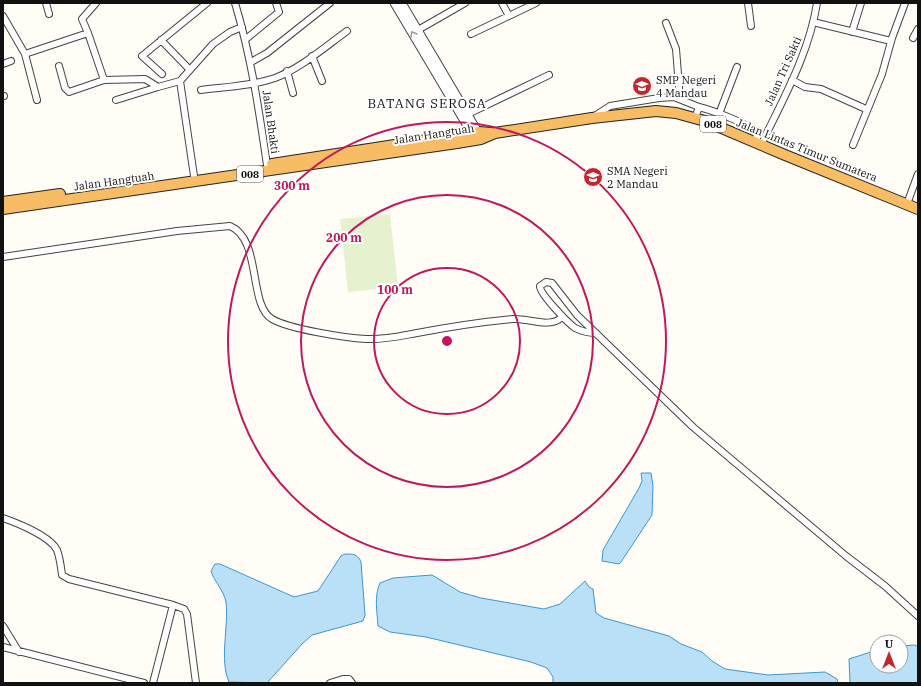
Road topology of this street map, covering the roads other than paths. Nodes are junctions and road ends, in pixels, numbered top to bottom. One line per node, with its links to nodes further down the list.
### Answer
1 (46, 3): 16 (street)
2 (96, 3): 27 (street)
3 (207, 3): 31 (street)
4 (235, 3): 22 (street, Jalan Bhakti)
5 (276, 3): 30 (street)
6 (330, 3): 37 (street)
7 (394, 3): 33 (street, one-way to 7)
8 (402, 3): 24 (street)
9 (465, 3): 24 (street)
10 (502, 3): 18 (street)
11 (536, 3): 18 (street)
12 (748, 3): 21 (street)
13 (817, 3): 19 (street, Jalan Tri Sakti)
14 (861, 3): 26 (street)
15 (905, 3): 32 (street)
16 (50, 14)
17 (3, 16): 34 (street)
18 (509, 16): 28 (street)
19 (813, 22): 26 (street); 46 (street, Jalan Tri Sakti)
20 (666, 23): 53 (street)
21 (750, 26)
22 (242, 27): 30 (street, Jalan Bhakti); 41 (street)
23 (918, 29): 29 (street)
24 (418, 30): 33 (street)
25 (347, 31): 35 (street)
26 (852, 32): 32 (street)
27 (88, 33): 34 (street); 45 (street)
28 (471, 34)
29 (913, 38)
30 (246, 39): 37 (street, Jalan Bhakti)
31 (160, 40): 41 (street); 43 (street)
32 (892, 41): 57 (street)
33 (428, 53): 58 (street); 63 (street)
34 (25, 54): 54 (street)
35 (312, 56): 42 (street); 48 (street)
36 (11, 61): 38 (street)
37 (250, 62): 49 (street, Jalan Bhakti)
38 (3, 64)
39 (59, 66): 45 (street)
40 (736, 67): 59 (street)
41 (190, 70): 47 (street)
42 (287, 71): 49 (street); 52 (street)
43 (162, 74)
44 (549, 75): 58 (street)
45 (104, 80): 50 (street)
46 (792, 80): 57 (street); 64 (street, Jalan Tri Sakti)
47 (180, 81): 50 (street); 69 (street)
48 (322, 81)
49 (255, 82): 51 (street); 67 (street, Jalan Bhakti)
50 (158, 87): 55 (street)
51 (201, 90)
52 (293, 93)
53 (680, 99): 56 (street); 60 (street)
54 (37, 100)
55 (116, 100)
56 (699, 107): 59 (street); 61 (street)
57 (866, 109): 65 (street)
58 (468, 114): 63 (street)
59 (719, 114): 64 (street)
60 (592, 118): 61 (highway, Jalan Lintas Timur Sumatera / 008); 62 (highway, Jalan Lintas Timur Sumatera / 008)
61 (695, 118): 64 (highway, Jalan Lintas Timur Sumatera / 008)
62 (495, 133): 63 (highway, Jalan Hangtuah / 008)
63 (477, 136): 66 (highway, Jalan Hangtuah / 008)
64 (759, 144): 71 (highway, Jalan Lintas Timur Sumatera / 008)
65 (853, 145)
66 (328, 159): 67 (highway, Jalan Hangtuah / 008); 72 (highway, Jalan Hangtuah / 008)
67 (267, 165): 69 (highway, Jalan Hangtuah / 008)
68 (918, 174): 71 (street)
69 (194, 176): 70 (highway, Jalan Hangtuah / 008)
70 (3, 202)
71 (907, 204): 73 (highway, Jalan Lintas Timur Sumatera / 008)
72 (3, 209)
73 (918, 209)
74 (3, 257): 75 (street)
75 (562, 317): 76 (street); 76 (street)
76 (596, 333): 79 (street)
77 (3, 518): 78 (street)
78 (173, 605): 84 (street); 85 (street)
79 (918, 616)
80 (3, 626): 82 (street)
81 (3, 648): 82 (street)
82 (19, 652): 83 (street)
83 (144, 683)
84 (153, 683)
85 (196, 683)
86 (330, 683): 87 (street)
87 (352, 683)

